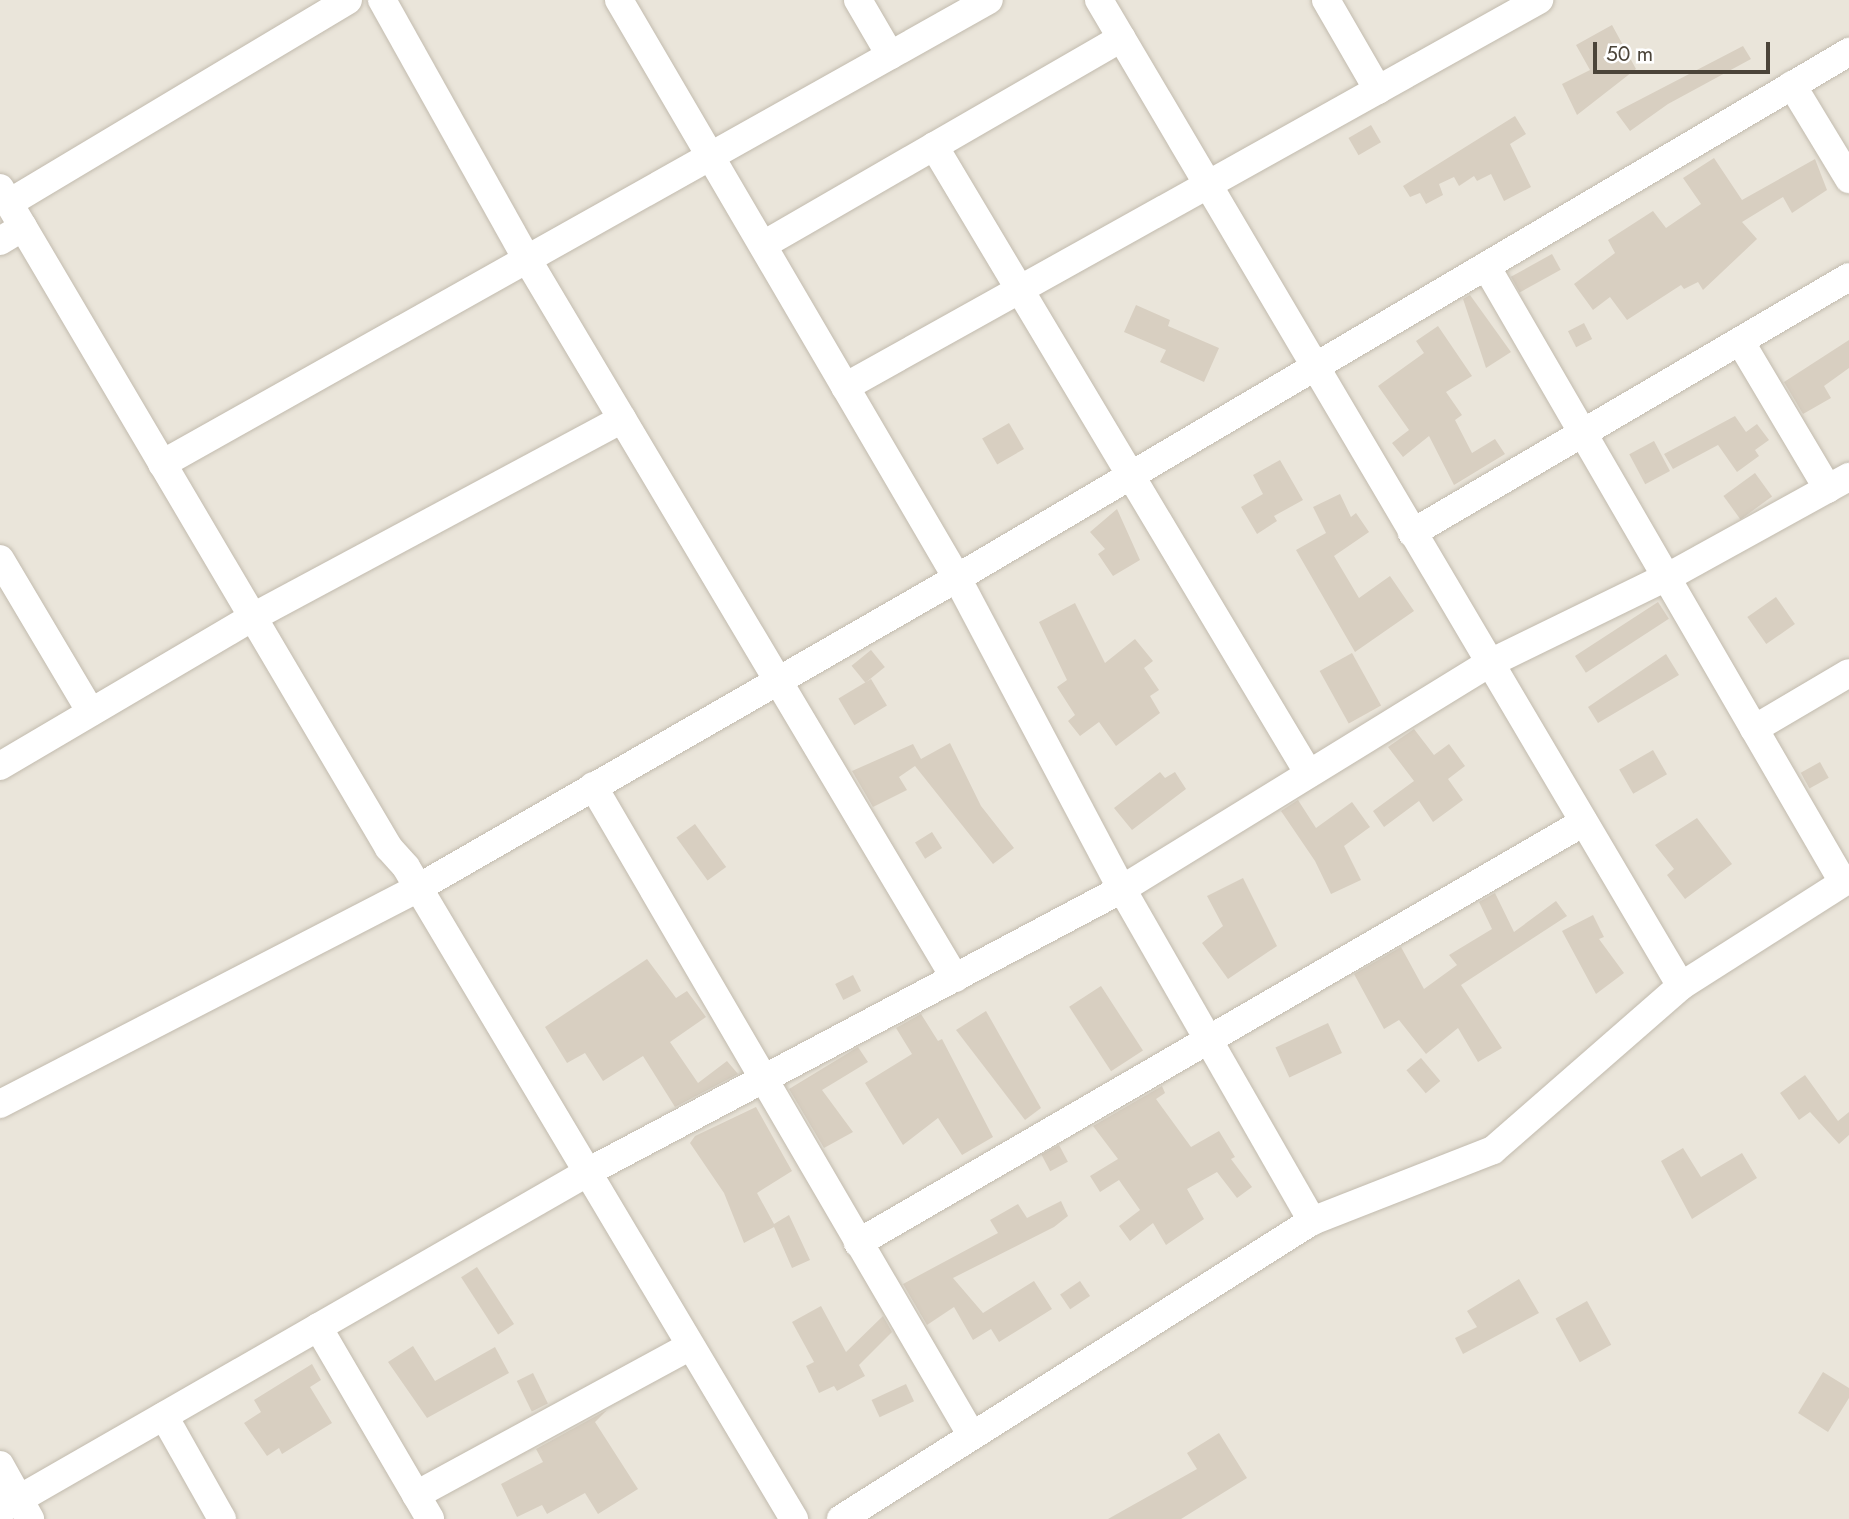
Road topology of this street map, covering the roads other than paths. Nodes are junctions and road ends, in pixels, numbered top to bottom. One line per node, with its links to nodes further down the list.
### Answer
1 (348, 0): 18 (street)
2 (382, 0): 21 (street)
3 (619, 0): 15 (street)
4 (858, 0): 11 (street)
5 (989, 0): 11 (street)
6 (1099, 0): 9 (street)
7 (1326, 0): 13 (street)
8 (1539, 0): 13 (street)
9 (1121, 38): 14 (street); 17 (street)
10 (1849, 52): 12 (street)
11 (890, 55): 15 (street)
12 (1792, 85): 16 (street); 22 (street)
13 (1378, 90): 17 (street)
14 (934, 146): 20 (street); 24 (street)
15 (711, 156): 20 (street); 21 (street)
16 (1849, 179)
17 (1207, 185): 24 (street); 26 (street)
18 (4, 195): 19 (street)
19 (12, 234): 30 (street)
20 (763, 245): 27 (street)
21 (527, 259): 28 (street); 30 (street)
22 (1486, 266): 26 (street); 29 (street)
23 (1849, 277): 25 (street)
24 (1020, 289): 27 (street); 31 (street)
25 (1740, 341): 29 (street); 32 (street)
26 (1314, 367): 31 (street); 33 (street)
27 (845, 387): 36 (street)
28 (622, 419): 37 (street); 40 (street)
29 (1583, 433): 33 (street); 35 (street)
30 (162, 464): 37 (street)
31 (1131, 475): 36 (street); 44 (street)
32 (1839, 483): 35 (street)
33 (1412, 533): 38 (street)
34 (0, 559): 41 (street)
35 (1666, 577): 38 (street); 42 (street)
36 (957, 578): 40 (street); 49 (street)
37 (253, 617): 41 (street); 48 (street)
38 (1490, 663): 44 (street); 46 (street)
39 (1849, 673): 42 (street)
40 (778, 681): 45 (street); 50 (street)
41 (91, 712): 43 (street)
42 (1754, 729): 47 (street)
43 (0, 766)
44 (1309, 774): 49 (street)
45 (593, 786): 48 (street); 53 (street)
46 (1584, 822): 51 (street); 52 (street)
47 (1846, 881): 51 (street)
48 (418, 888): 54 (street); 55 (street)
49 (1122, 889): 50 (street); 52 (street)
50 (955, 978): 53 (street)
51 (1681, 986): 56 (street)
52 (1208, 1040): 56 (street); 57 (street)
53 (762, 1080): 55 (street); 57 (street)
54 (0, 1104)
55 (588, 1173): 58 (street); 59 (street)
56 (1312, 1221): 61 (street)
57 (858, 1243): 61 (street)
58 (318, 1327): 60 (street); 63 (street)
59 (691, 1346): 63 (street); 67 (street)
60 (164, 1416): 64 (street); 65 (street)
61 (972, 1436): 68 (street)
62 (0, 1465): 64 (street)
63 (416, 1495): 66 (street)
64 (17, 1510)
65 (222, 1519)
66 (430, 1519)
67 (794, 1519)
68 (841, 1519)

